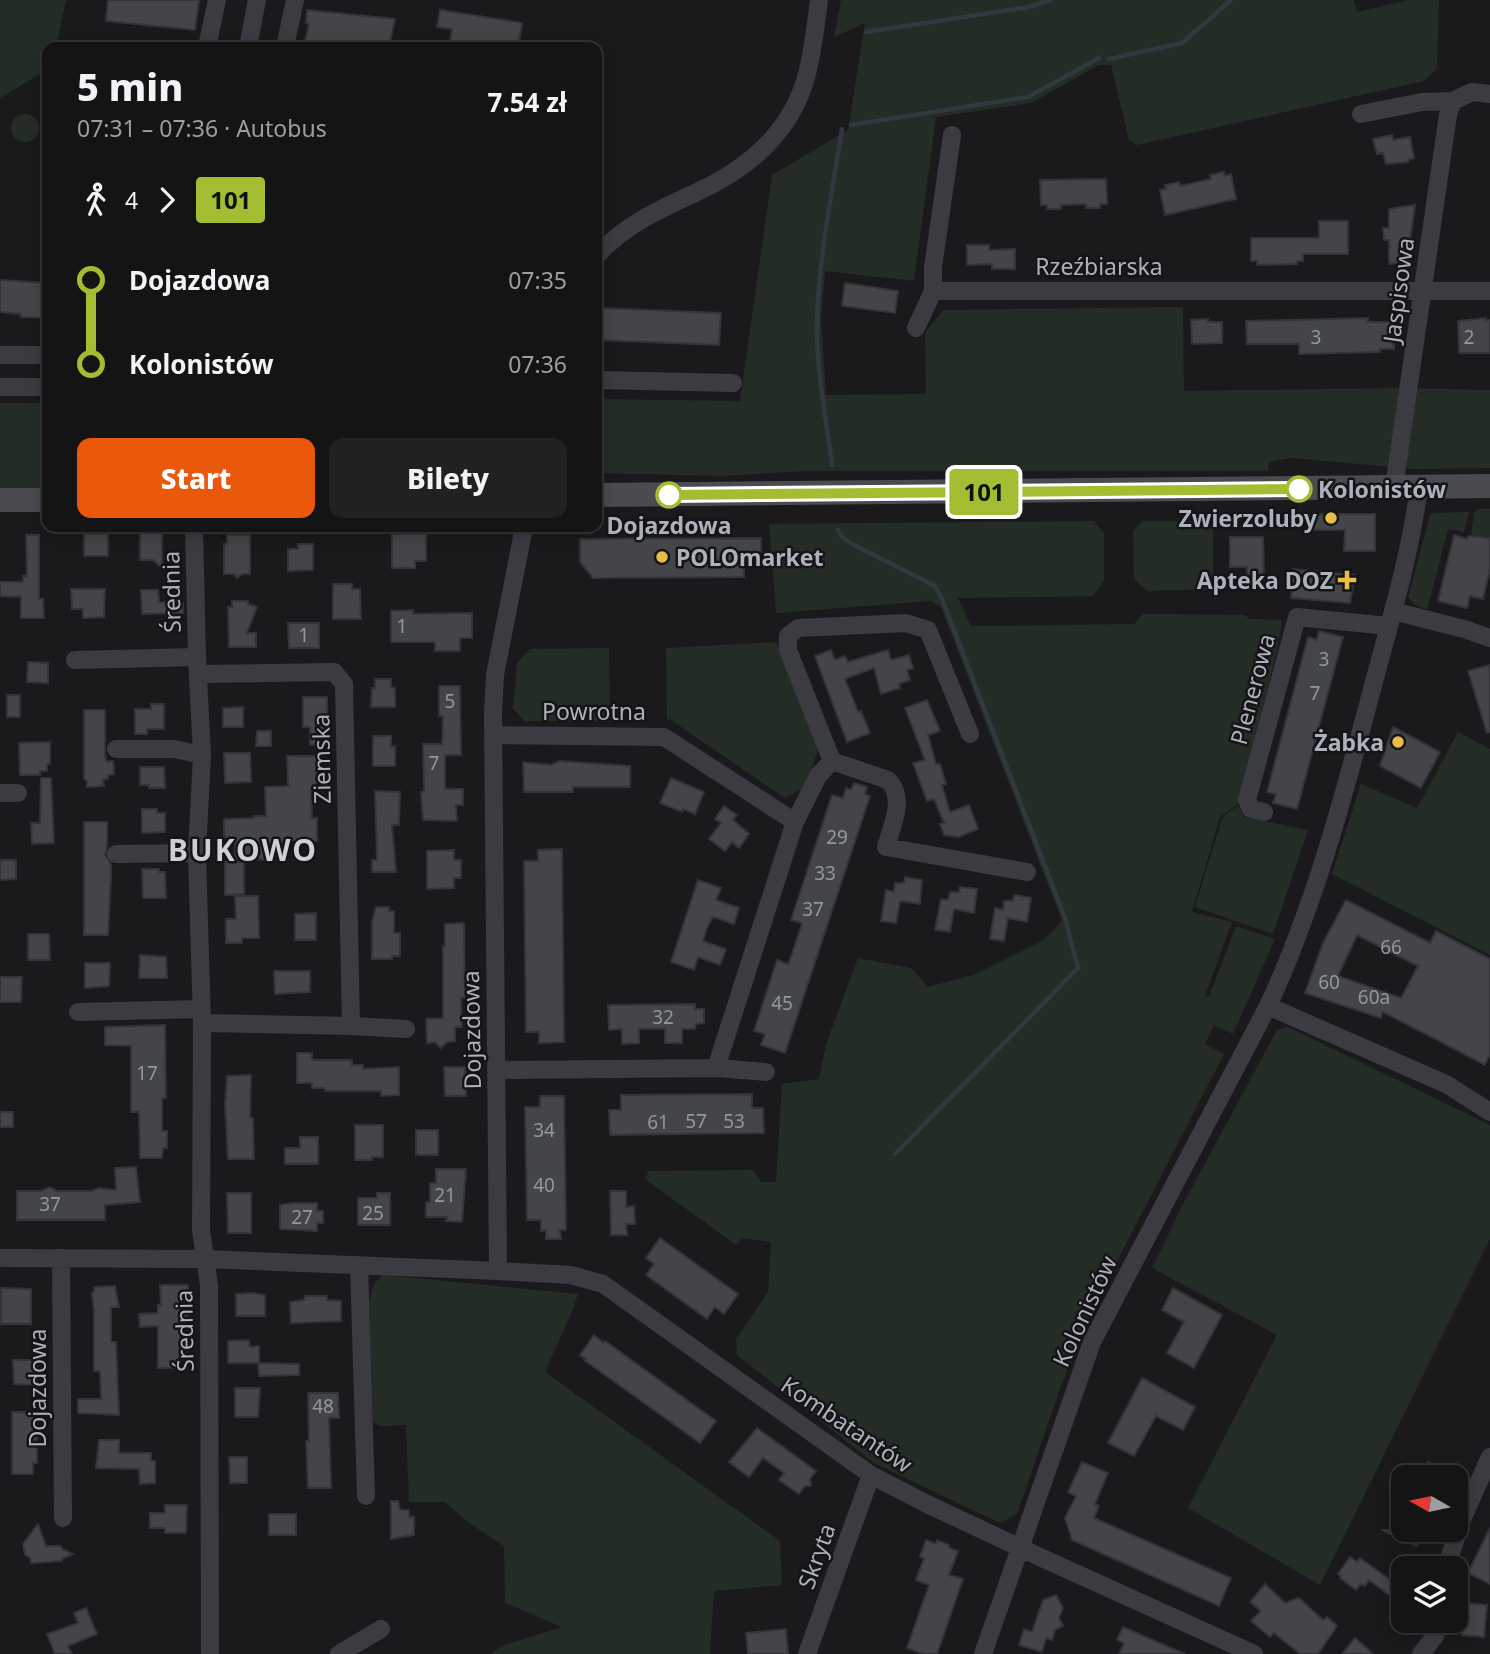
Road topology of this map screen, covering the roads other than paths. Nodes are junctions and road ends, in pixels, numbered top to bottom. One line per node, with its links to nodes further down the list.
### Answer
1 (217, 0): 5 (street)
2 (257, 0): 6 (street)
3 (295, 0): 7 (street)
4 (819, 0): 12 (street)
5 (208, 42)
6 (249, 42)
7 (286, 42)
8 (1490, 94): 9 (street)
9 (1453, 100): 10 (street); 13 (street, Jaspisowa)
10 (1362, 114)
11 (952, 135): 15 (street)
12 (602, 251)
13 (1422, 290): 14 (street, Rzeźbiarska); 15 (street, Rzeźbiarska); 24 (street, Jaspisowa)
14 (1490, 290)
15 (933, 291): 16 (street)
16 (916, 328)
17 (0, 355): 18 (street)
18 (42, 355)
19 (602, 380): 20 (street)
20 (733, 383)
21 (0, 387): 22 (street)
22 (42, 387)
23 (1490, 486): 25 (street)
24 (1394, 487): 25 (street); 26 (street)
25 (1419, 487): 31 (street, Kolonistów)
26 (602, 495)
27 (0, 500): 28 (street)
28 (42, 500)
29 (194, 532): 34 (street, Średnia)
30 (523, 532): 35 (street, Dojazdowa)
31 (1391, 618): 32 (street); 40 (street, Plenerowa); 45 (street, Kolonistów)
32 (1490, 638)
33 (75, 660): 34 (street, Średnia)
34 (197, 666): 38 (street, Średnia); 48 (street, Ziemska)
35 (493, 734): 41 (street, Powrotna); 51 (street, Dojazdowa)
36 (971, 734): 39 (street)
37 (116, 749): 38 (street)
38 (202, 755): 42 (street, Średnia)
39 (832, 761): 41 (street); 44 (street)
40 (1264, 812)
41 (795, 822): 50 (street)
42 (197, 853): 43 (street); 47 (street, Średnia)
43 (116, 854)
44 (1027, 872)
45 (1268, 1006): 53 (street); 63 (street, Kolonistów)
46 (78, 1012): 47 (street)
47 (201, 1016): 48 (street); 56 (street, Średnia)
48 (351, 1026): 49 (street)
49 (406, 1030)
50 (716, 1068): 51 (street); 52 (street)
51 (496, 1070): 58 (street, Dojazdowa)
52 (766, 1072)
53 (1490, 1112)
54 (0, 1258): 55 (street)
55 (61, 1258): 56 (street); 62 (street, Dojazdowa)
56 (205, 1259): 57 (street); 67 (street, Średnia)
57 (359, 1265): 58 (street); 61 (street)
58 (498, 1271): 60 (street, Kombatantów)
59 (1490, 1457): 64 (street)
60 (871, 1475): 63 (street, Kombatantów); 69 (street, Skryta)
61 (366, 1496)
62 (63, 1518)
63 (1020, 1547): 70 (street, Kolonistów); 71 (street, Kombatantów)
64 (1450, 1556)
65 (381, 1629): 68 (street)
66 (1436, 1633): 72 (street)
67 (210, 1654)
68 (339, 1654)
69 (807, 1654)
70 (983, 1654)
71 (1254, 1654)
72 (1421, 1654)

